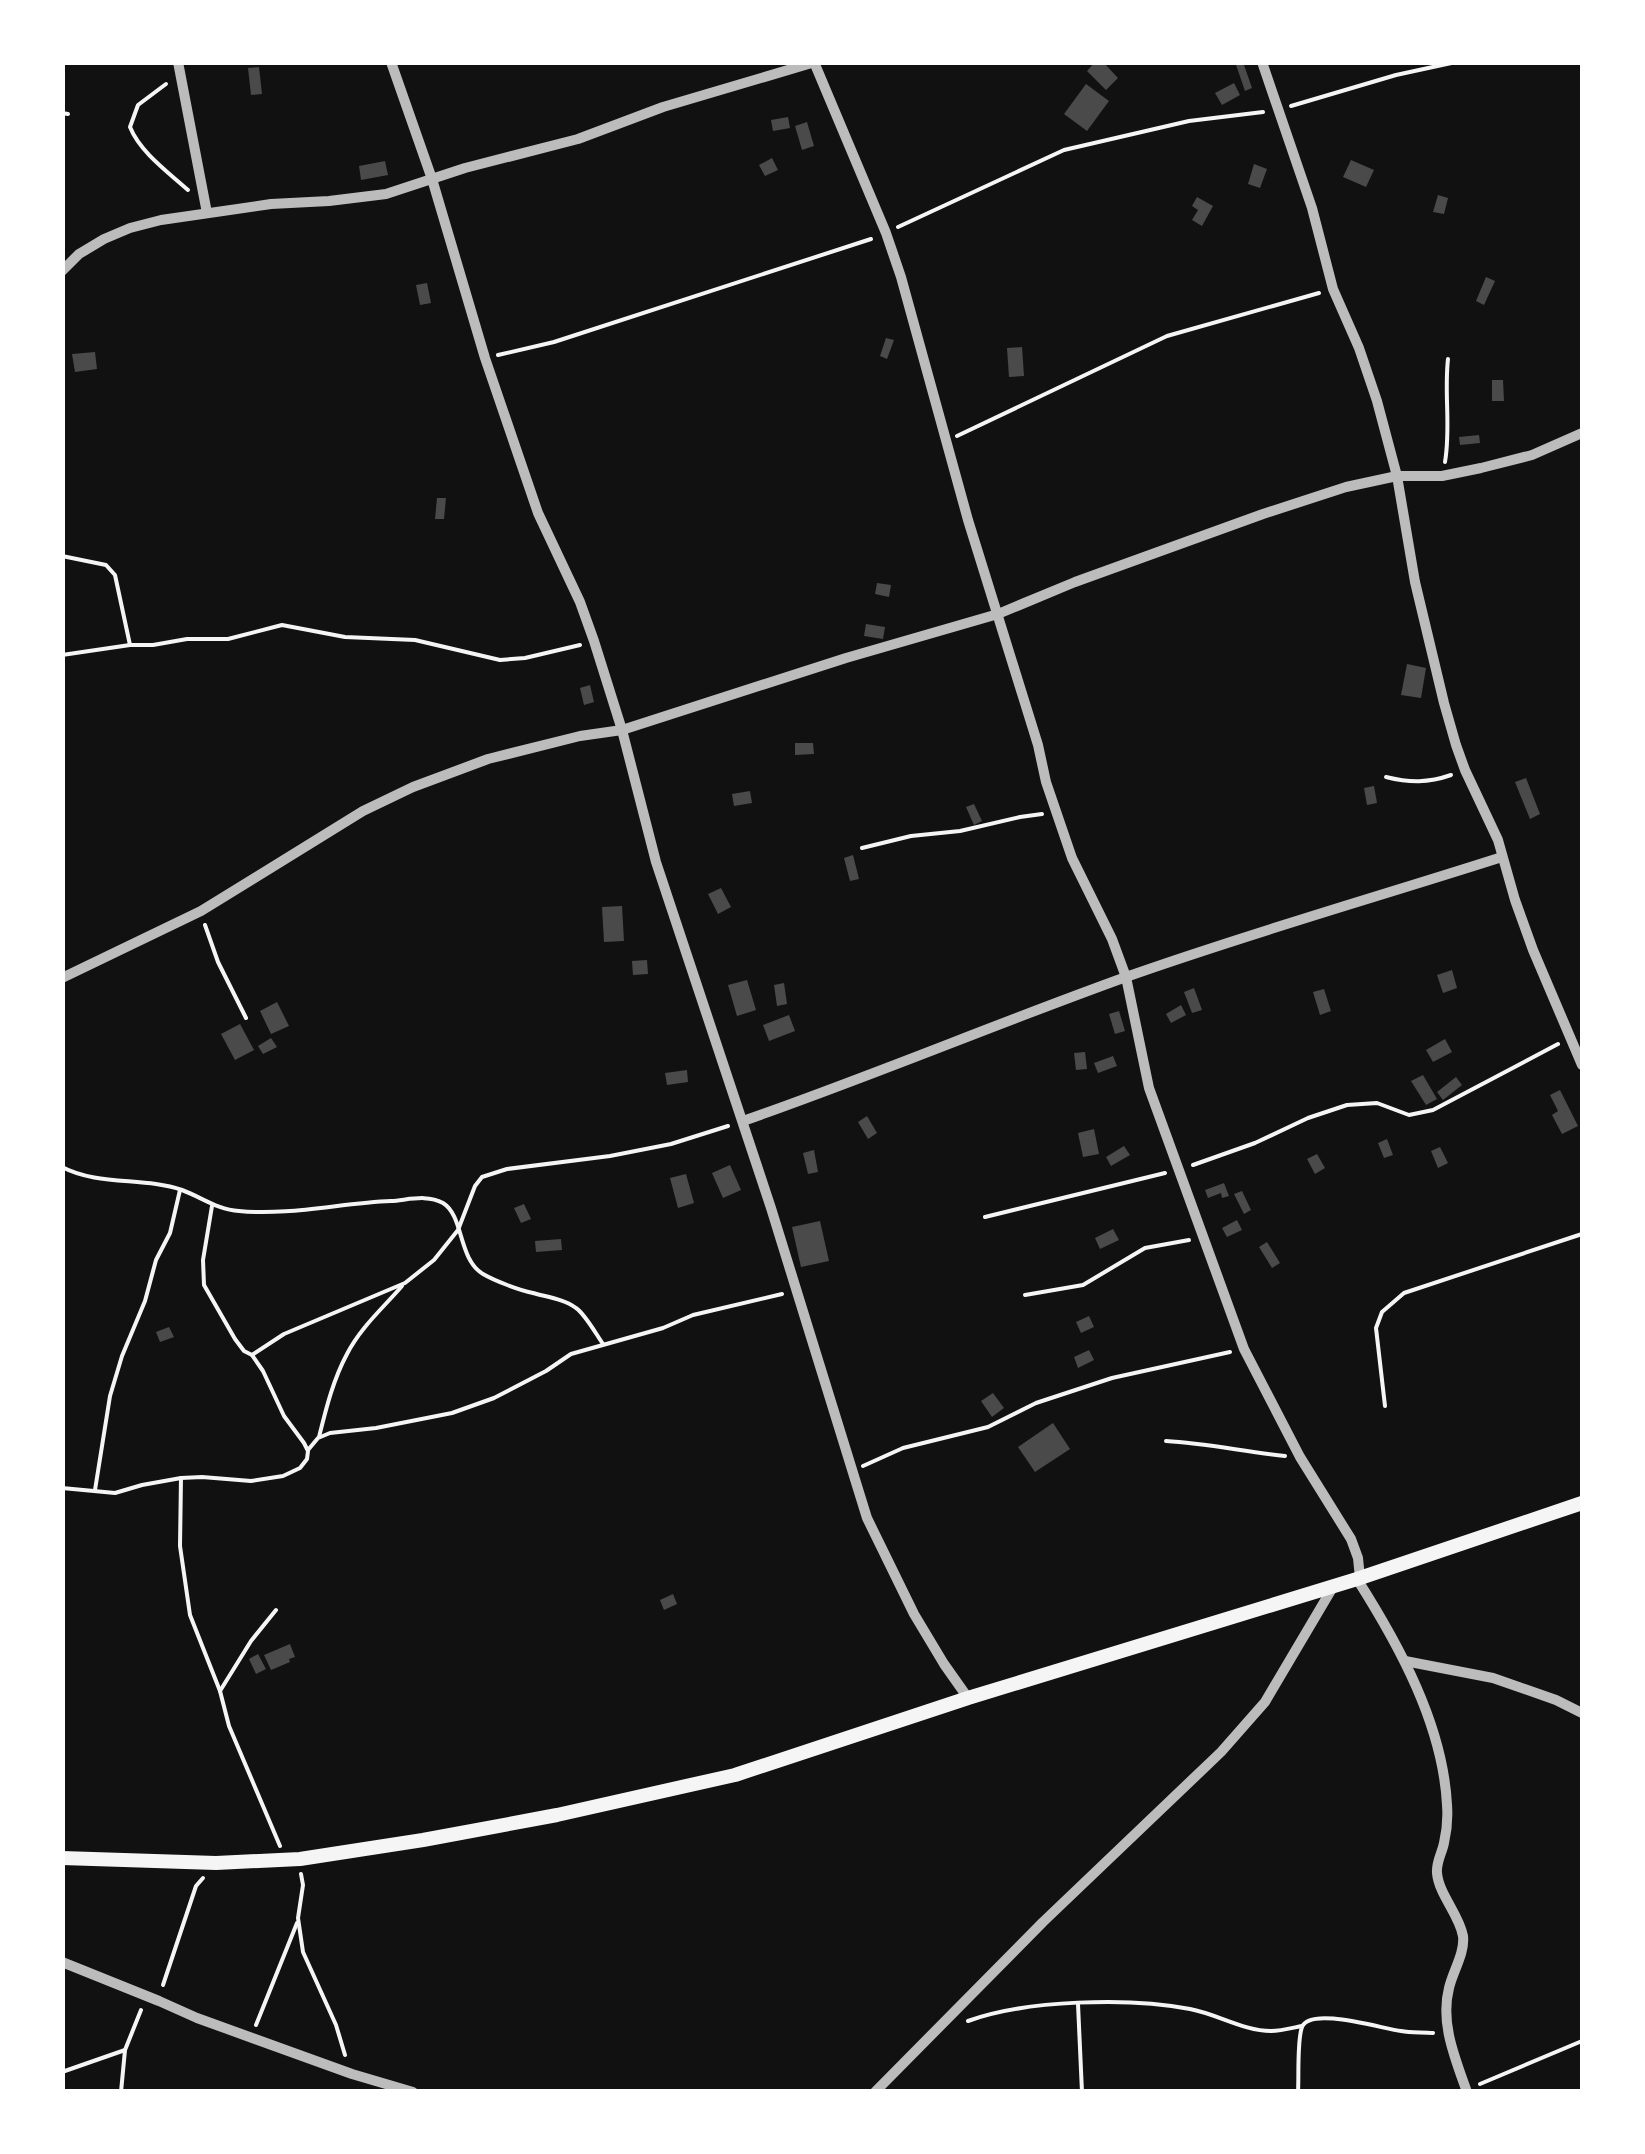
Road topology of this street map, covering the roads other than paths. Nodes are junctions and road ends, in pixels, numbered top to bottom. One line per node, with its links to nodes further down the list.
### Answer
1 (178, 62): 6 (street)
2 (391, 62): 5 (street)
3 (1262, 62): 9 (street)
4 (815, 63): 5 (street); 10 (street)
5 (432, 179): 6 (street); 11 (street)
6 (206, 209): 7 (street)
7 (62, 270)
8 (1582, 434): 9 (street)
9 (1397, 476): 10 (street); 12 (street)
10 (998, 614): 11 (street); 13 (street)
11 (622, 730): 14 (street); 16 (street)
12 (1502, 856): 13 (street); 15 (street)
13 (1126, 977): 16 (street); 18 (street)
14 (62, 978)
15 (1582, 1064)
16 (743, 1122): 21 (street)
17 (1582, 1503): 18 (main road)
18 (1358, 1578): 19 (main road); 20 (street)
19 (1333, 1586): 21 (main road); 27 (street)
20 (1405, 1661): 22 (street); 25 (street)
21 (968, 1698): 23 (main road)
22 (1582, 1713)
23 (62, 1858)
24 (62, 1962): 26 (street)
25 (1467, 2090)
26 (413, 2092)
27 (874, 2092)

